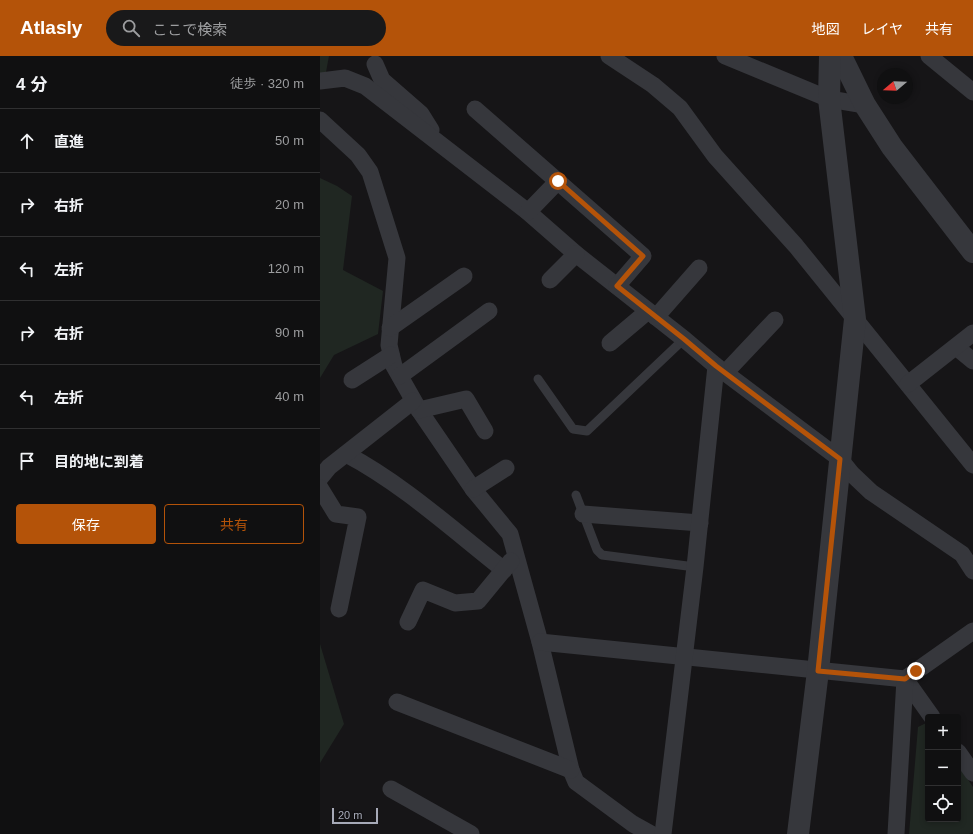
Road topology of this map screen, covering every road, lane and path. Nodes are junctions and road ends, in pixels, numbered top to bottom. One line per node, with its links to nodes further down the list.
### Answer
1 (609, 56): 24 (street)
2 (725, 56): 9 (street)
3 (830, 56): 9 (street)
4 (841, 56): 10 (street)
5 (929, 56): 8 (street)
6 (375, 64): 13 (street)
7 (320, 80): 13 (street)
8 (973, 92)
9 (829, 99): 10 (street); 24 (street)
10 (865, 105): 16 (street)
11 (475, 109): 14 (street)
12 (320, 120): 26 (street)
13 (437, 141): 15 (street)
14 (558, 181): 15 (street); 21 (street)
15 (528, 212): 17 (street)
16 (973, 252)
17 (576, 254): 20 (street); 21 (street)
18 (699, 268): 23 (street)
19 (464, 276): 26 (street)
20 (550, 280)
21 (617, 286): 23 (street)
22 (489, 311): 34 (street)
23 (652, 314): 28 (street); 29 (street)
24 (855, 318): 37 (street); 41 (street)
25 (775, 320): 33 (street)
26 (390, 328): 31 (street)
27 (973, 333): 30 (street)
28 (684, 339): 33 (street); 36 (lane)
29 (610, 343)
30 (956, 347): 32 (street); 37 (street)
31 (391, 355): 34 (street); 35 (street)
32 (973, 361)
33 (721, 370): 41 (street); 49 (street)
34 (400, 376): 38 (street)
35 (352, 380)
36 (538, 380)
37 (908, 384): 42 (street)
38 (416, 406): 39 (street); 40 (street); 46 (street)
39 (485, 431)
40 (346, 454): 44 (street); 52 (street)
41 (840, 459): 53 (street); 59 (street)
42 (973, 465)
43 (506, 468): 46 (street)
44 (320, 478)
45 (320, 488): 54 (street)
46 (473, 489): 50 (street)
47 (576, 495): 48 (lane)
48 (583, 514): 49 (street); 51 (lane)
49 (700, 523): 51 (street)
50 (517, 555): 52 (street); 57 (street)
51 (695, 568): 58 (street)
52 (504, 570): 55 (street)
53 (973, 571)
54 (339, 609)
55 (408, 622)
56 (973, 630): 60 (street)
57 (540, 642): 58 (street); 64 (street)
58 (684, 657): 59 (street); 70 (street)
59 (818, 671): 60 (street); 71 (street)
60 (905, 679): 62 (street); 72 (street)
61 (397, 702): 64 (street)
62 (930, 714)
63 (961, 756): 65 (street)
64 (571, 770): 67 (street)
65 (973, 773)
66 (391, 789): 68 (street)
67 (628, 829): 69 (street)
68 (471, 834)
69 (651, 834)
70 (663, 834)
71 (798, 834)
72 (896, 834)

